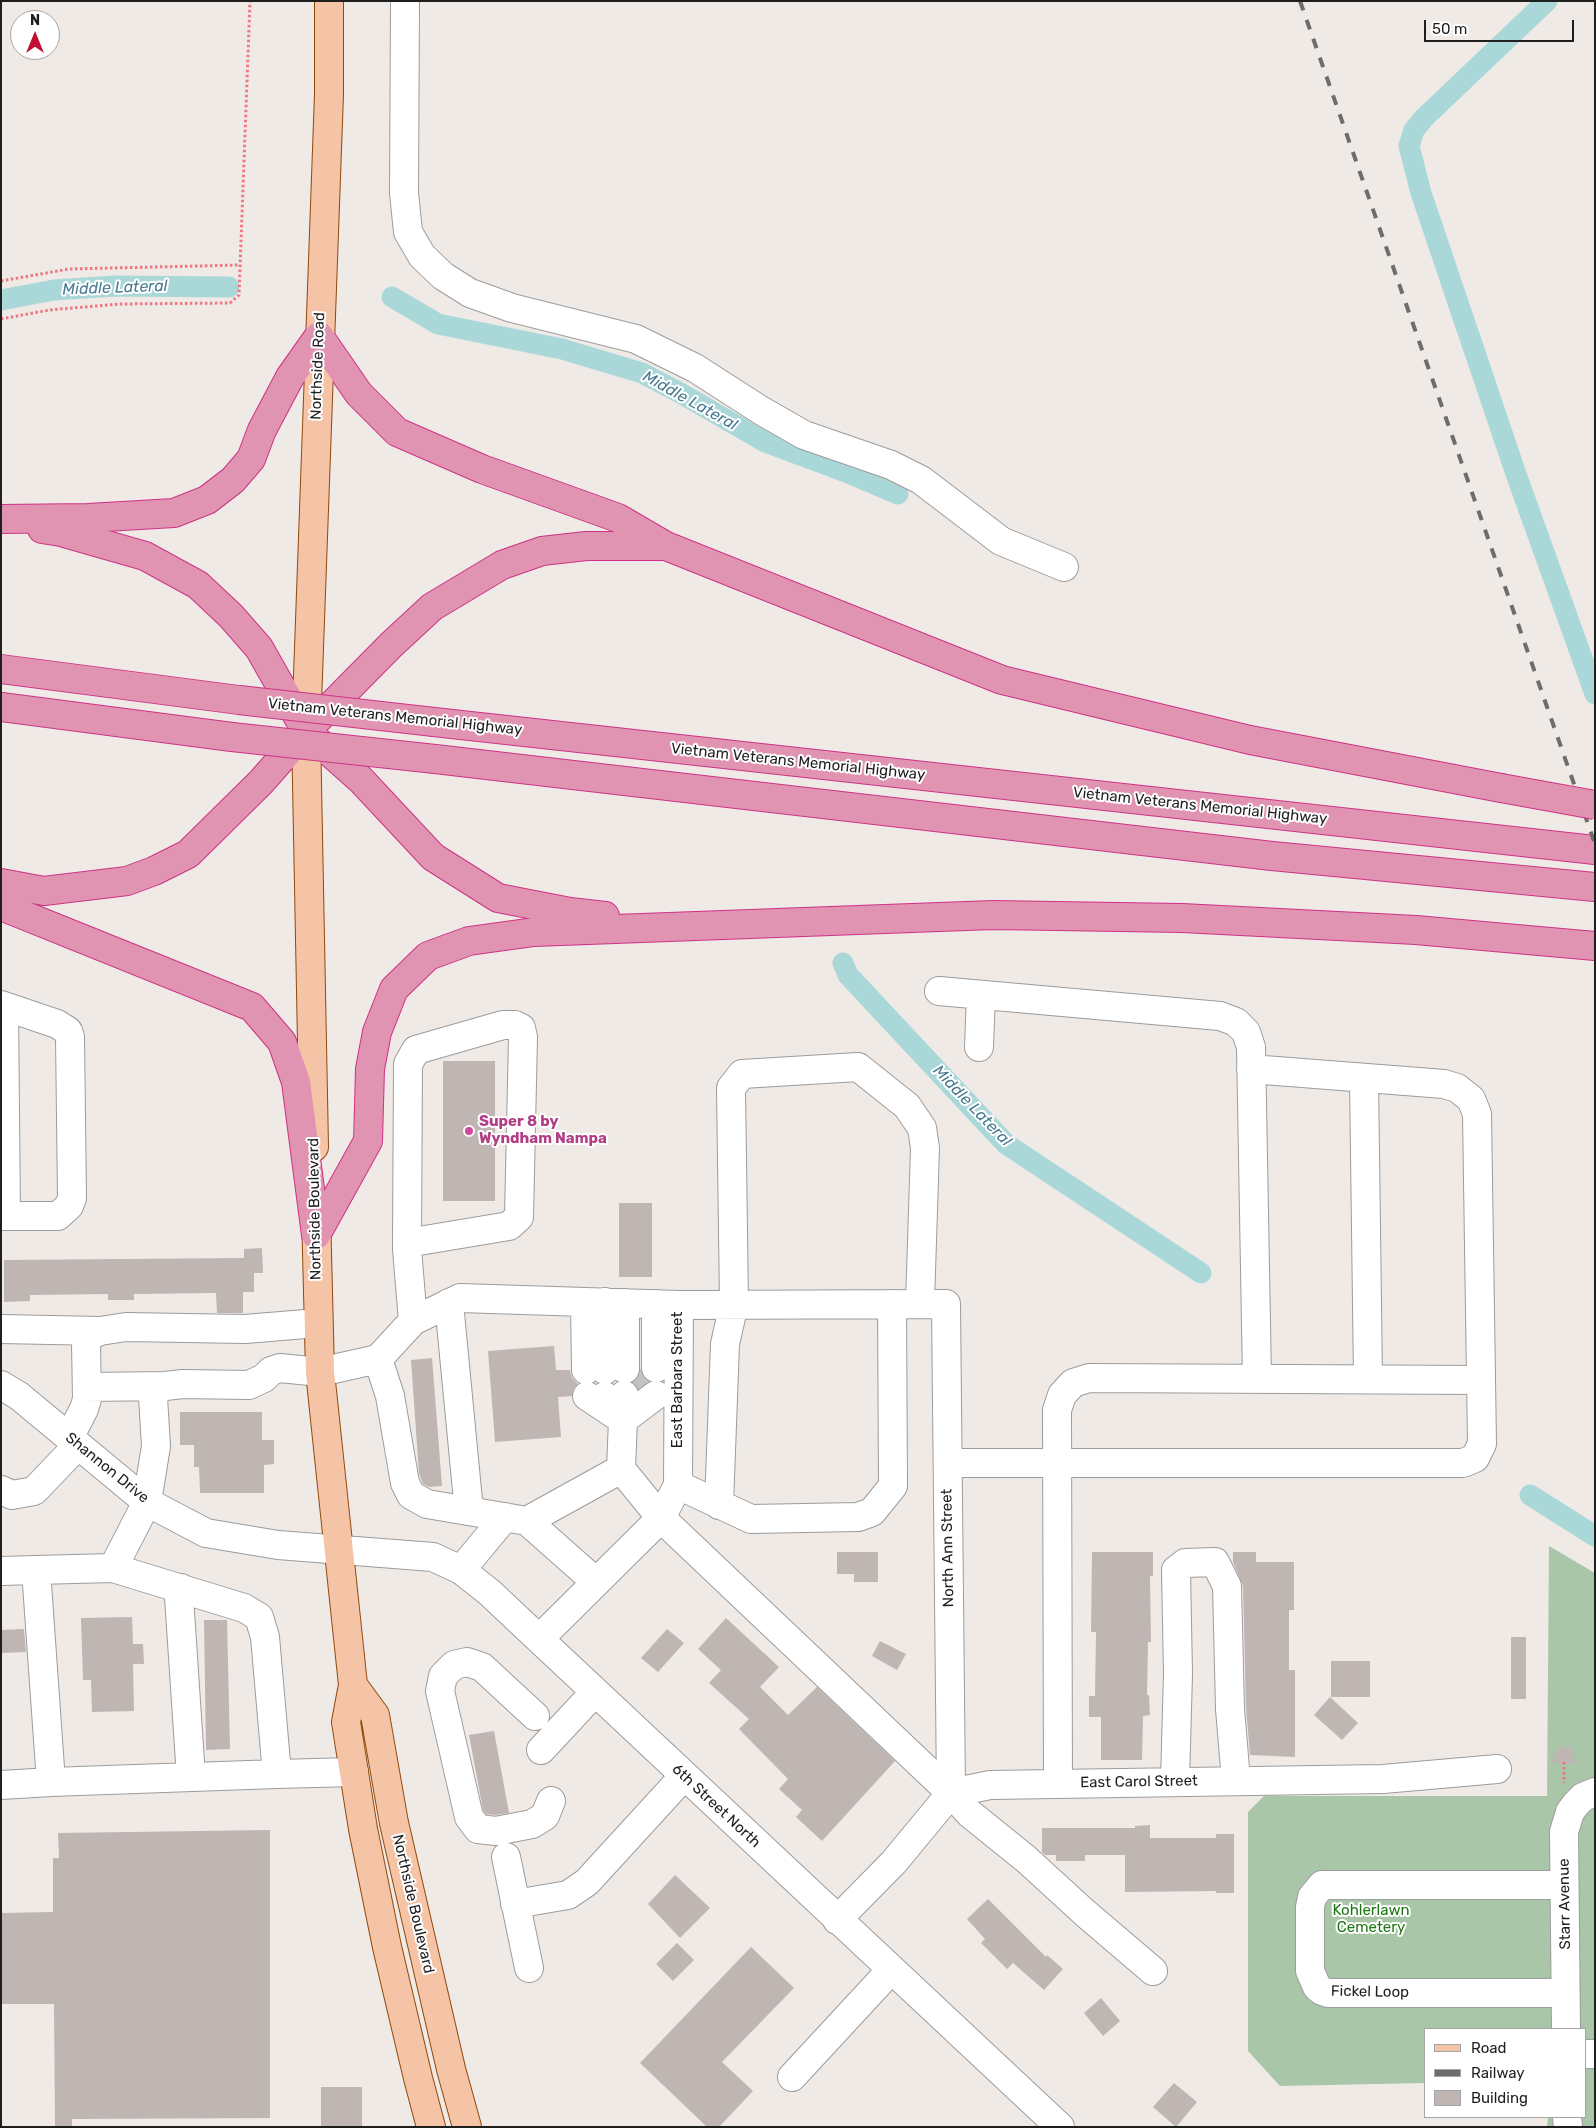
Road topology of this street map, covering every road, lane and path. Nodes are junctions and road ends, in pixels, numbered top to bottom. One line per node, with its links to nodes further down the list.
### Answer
1 (250, 1): 4 (path)
2 (329, 1): 7 (main road, Northside Road)
3 (405, 1): 10 (street)
4 (240, 265): 5 (path); 6 (path)
5 (1, 281)
6 (1, 319)
7 (319, 336): 8 (highway); 9 (highway); 13 (main road, Northside Road)
8 (1, 520): 13 (highway)
9 (666, 546): 13 (highway); 14 (highway, bridge)
10 (1064, 567)
11 (1, 669): 15 (highway, Vietnam Veterans Memorial Highway, bridge)
12 (1, 708): 17 (highway, bridge)
13 (306, 731): 16 (highway); 19 (highway); 29 (main road, Northside Boulevard)
14 (1595, 805)
15 (1595, 850)
16 (1, 883)
17 (1595, 887)
18 (1, 906): 29 (highway)
19 (706, 927): 20 (highway); 29 (highway)
20 (1595, 946)
21 (939, 991): 22 (street)
22 (981, 995): 24 (street); 25 (street)
23 (3, 1005): 27 (street); 28 (street)
24 (979, 1047)
25 (1251, 1069): 26 (street); 42 (street)
26 (1364, 1078): 43 (street); 44 (street)
27 (3, 1092): 28 (street)
28 (4, 1216)
29 (316, 1235): 37 (main road, Northside Boulevard)
30 (407, 1244): 30 (street); 36 (street)
31 (449, 1303): 32 (street); 36 (street); 57 (street)
32 (631, 1303): 33 (street, East Barbara Street); 47 (street); 47 (street); 53 (street, East Barbara Street)
33 (734, 1304): 34 (street, East Barbara Street); 35 (street, North Ann Street); 56 (street, North Ann Street)
34 (892, 1304): 35 (street, East Barbara Street); 56 (street)
35 (933, 1304): 50 (street, North Ann Street)
36 (413, 1321): 40 (street)
37 (318, 1323): 39 (street); 41 (main road, Northside Boulevard)
38 (1, 1328): 39 (street)
39 (100, 1330): 48 (street)
40 (378, 1359): 41 (street); 57 (street)
41 (320, 1372): 46 (street); 60 (main road, Northside Boulevard)
42 (1257, 1379): 43 (street); 51 (street)
43 (1368, 1379): 44 (street)
44 (1481, 1380): 51 (street)
45 (1, 1385): 49 (street, Shannon Drive)
46 (165, 1386): 48 (street); 55 (street)
47 (622, 1386): 52 (street)
48 (87, 1387): 49 (street)
49 (74, 1442): 54 (street); 55 (street, Shannon Drive)
50 (948, 1463): 51 (street); 83 (street, North Ann Street)
51 (1057, 1463): 80 (street)
52 (621, 1469): 58 (street); 59 (street)
53 (678, 1485): 56 (street); 58 (street, East Barbara Street)
54 (1, 1490)
55 (147, 1502): 60 (street, Shannon Drive); 61 (street)
56 (719, 1505)
57 (469, 1511): 59 (street)
58 (661, 1518): 65 (street, East Barbara Street); 83 (street)
59 (516, 1519): 63 (street); 65 (street)
60 (340, 1550): 63 (street, 6th Street North); 68 (main road, Northside Boulevard)
61 (113, 1568): 62 (street); 66 (street)
62 (36, 1570): 64 (street); 79 (street)
63 (461, 1570): 67 (street, 6th Street North)
64 (1, 1571)
65 (596, 1582): 67 (street, East Barbara Street)
66 (181, 1588): 74 (street); 76 (street)
67 (540, 1639): 69 (street, 6th Street North)
68 (353, 1685): 73 (main road, Northside Boulevard); 96 (main road, Northside Boulevard)
69 (595, 1692): 71 (street); 75 (street, 6th Street North)
70 (535, 1716): 84 (street)
71 (541, 1750)
72 (1497, 1769): 77 (street, East Carol Street)
73 (354, 1772): 74 (street); 95 (main road, Northside Boulevard)
74 (277, 1774): 76 (street)
75 (684, 1776): 87 (street); 88 (street, 6th Street North)
76 (191, 1777): 79 (street)
77 (1236, 1780): 78 (street, East Carol Street); 78 (street)
78 (1176, 1781): 80 (street, East Carol Street)
79 (51, 1782): 81 (street)
80 (1058, 1784): 83 (street, East Carol Street)
81 (1, 1785)
82 (1595, 1792): 86 (street, Starr Avenue)
83 (951, 1793): 88 (street); 91 (street)
84 (551, 1802)
85 (506, 1857): 87 (street)
86 (1564, 1884): 92 (street, Starr Avenue); 92 (street, Fickel Loop)
87 (516, 1904): 89 (street)
88 (837, 1920): 90 (street, 6th Street North)
89 (529, 1968)
90 (891, 1970): 94 (street); 97 (street, 6th Street North)
91 (1153, 1971)
92 (1566, 1993): 93 (street, Starr Avenue)
93 (1566, 2028)
94 (792, 2077)
95 (431, 2127)
96 (467, 2127)
97 (1060, 2127)

